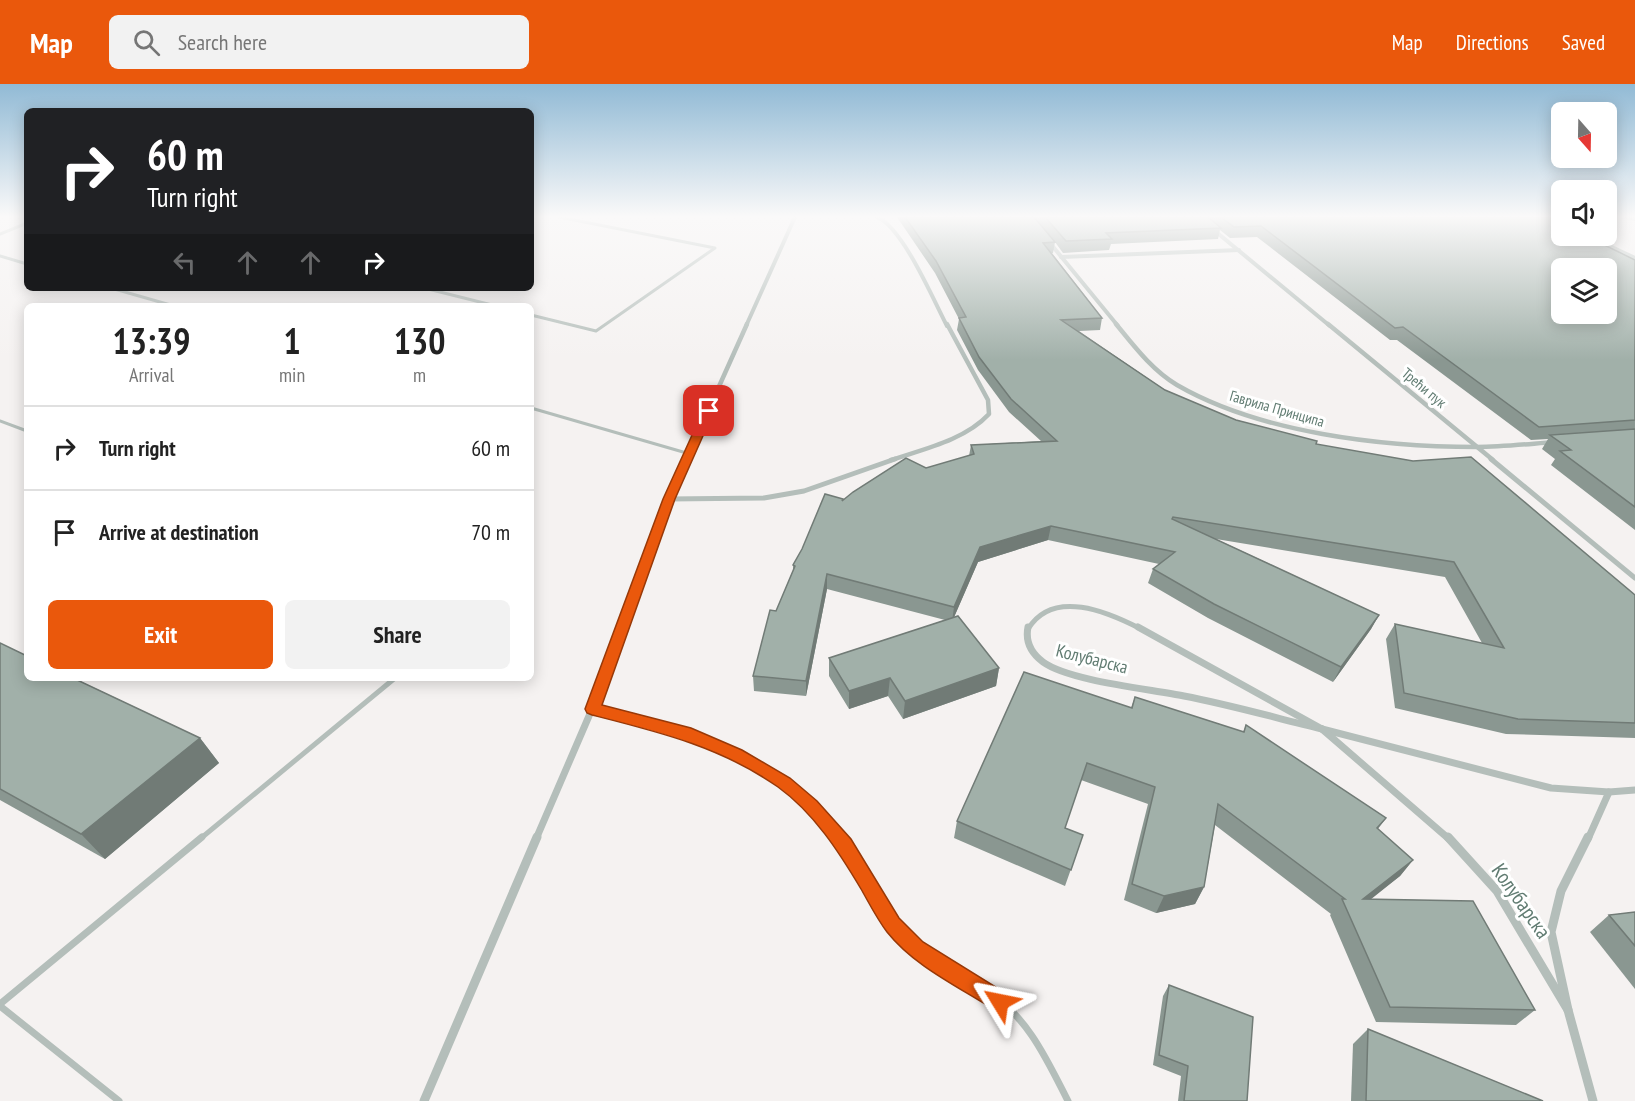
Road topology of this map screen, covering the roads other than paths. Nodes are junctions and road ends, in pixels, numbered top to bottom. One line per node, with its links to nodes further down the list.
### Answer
1 (691, 264): 10 (lane)
2 (774, 264): 16 (street)
3 (915, 264): 17 (street)
4 (1068, 264): 15 (street, Гаврила Принципа)
5 (1256, 264): 15 (street, Трећи пук)
6 (122, 291): 8 (lane)
7 (436, 291): 9 (lane)
8 (164, 303)
9 (484, 303)
10 (534, 316)
11 (534, 409): 16 (lane)
12 (0, 421): 13 (lane)
13 (24, 430)
14 (1556, 442): 15 (street, Гаврила Принципа)
15 (1477, 447): 18 (street, Трећи пук)
16 (690, 454): 17 (street)
17 (669, 499): 20 (street)
18 (1635, 578)
19 (391, 681): 24 (lane)
20 (592, 709): 27 (street); 28 (lane)
21 (1322, 729): 21 (street, Колубарска); 23 (street, Колубарска); 25 (street, Колубарска)
22 (1635, 790): 23 (street, Колубарска)
23 (1610, 792): 25 (street, Колубарска)
24 (0, 1005): 26 (lane)
25 (1568, 1010): 29 (street, Колубарска)
26 (119, 1101)
27 (424, 1101)
28 (1068, 1101)
29 (1593, 1101)

